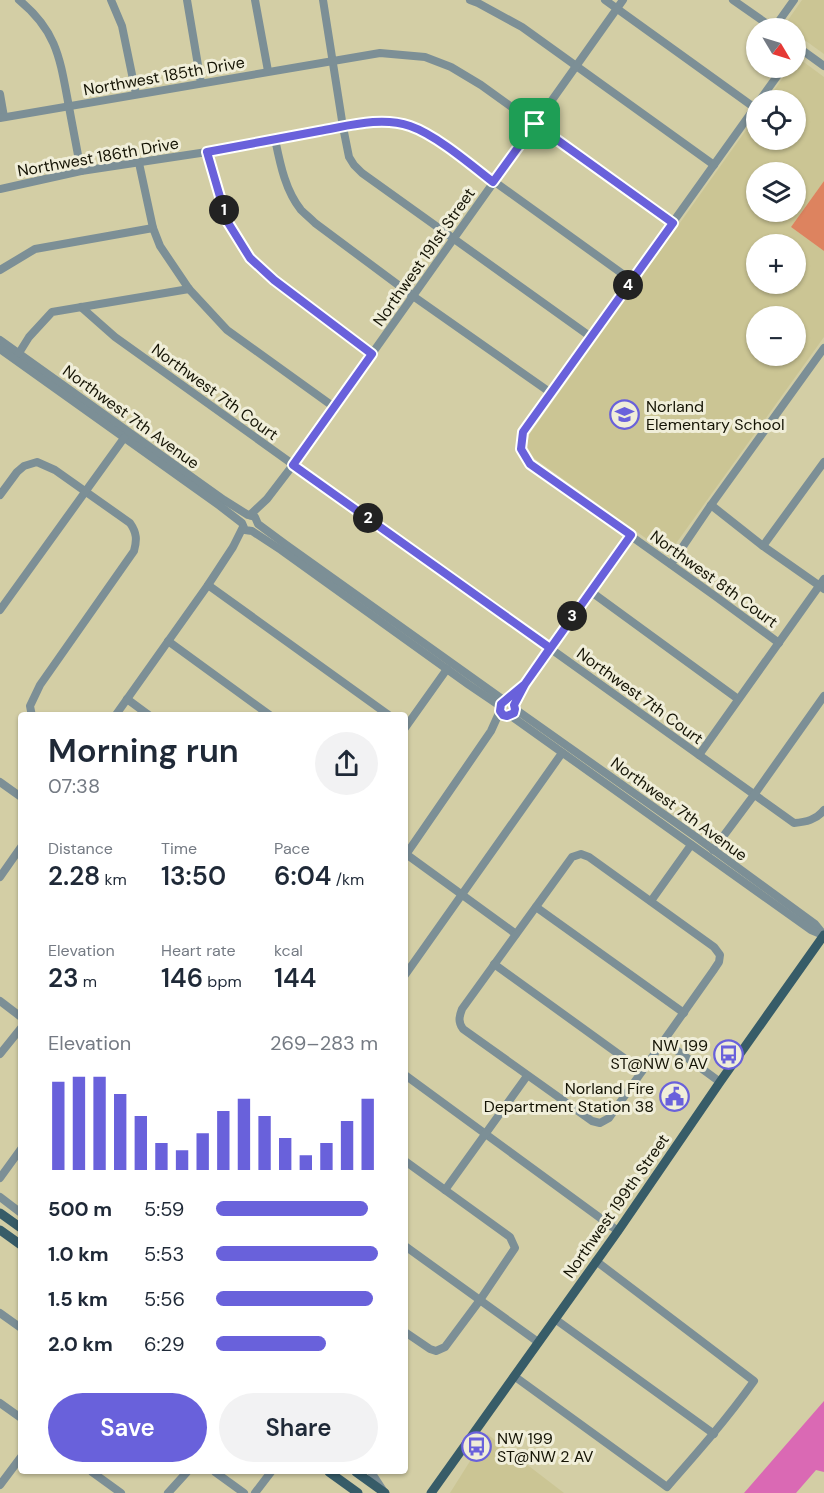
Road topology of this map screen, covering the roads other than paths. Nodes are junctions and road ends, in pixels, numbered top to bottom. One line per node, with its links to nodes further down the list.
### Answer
1 (19, 0): 23 (street)
2 (111, 0): 21 (street)
3 (187, 0): 19 (street)
4 (255, 0): 18 (street)
5 (323, 0): 15 (street)
6 (470, 0): 17 (street)
7 (605, 0): 11 (street)
8 (623, 0): 11 (street, Northwest 191st Street)
9 (733, 0): 12 (street)
10 (794, 0): 13 (street)
11 (617, 9): 17 (street, Northwest 191st Street); 22 (street)
12 (759, 18)
13 (780, 18)
14 (806, 54): 16 (street)
15 (333, 61): 18 (street, Northwest 185th Drive); 26 (street, Northwest 185th Drive); 27 (street)
16 (824, 66)
17 (576, 67): 26 (street, Northwest 191st Street); 31 (street)
18 (268, 71): 19 (street, Northwest 185th Drive)
19 (201, 83): 21 (street, Northwest 185th Drive)
20 (0, 94): 24 (street)
21 (136, 94): 23 (street, Northwest 185th Drive)
22 (746, 101)
23 (69, 106): 24 (street, Northwest 185th Drive); 32 (street)
24 (2, 117)
25 (746, 120): 31 (street)
26 (535, 124): 33 (street, Northwest 191st Street); 35 (street, Northwest 185th Drive)
27 (343, 127): 28 (street, Northwest 186th Drive); 33 (street, Northwest 186th Drive); 37 (street)
28 (275, 139): 29 (street, Northwest 186th Drive); 41 (street)
29 (207, 152): 30 (street, Northwest 186th Drive); 48 (street)
30 (139, 163): 32 (street, Northwest 186th Drive); 36 (street)
31 (714, 165): 35 (street)
32 (81, 171): 34 (street, Northwest 186th Drive)
33 (493, 182): 37 (street, Northwest 191st Street); 39 (street, Northwest 186th Drive)
34 (0, 189)
35 (673, 223): 39 (street)
36 (153, 228): 38 (street); 40 (street)
37 (453, 239): 41 (street, Northwest 191st Street); 43 (street)
38 (0, 270)
39 (631, 280): 43 (street)
40 (189, 289): 42 (street); 50 (street)
41 (413, 296): 48 (street, Northwest 191st Street); 49 (street)
42 (81, 307): 47 (street); 53 (street, Northwest 7th Court)
43 (591, 337): 49 (street)
44 (0, 340): 47 (street, Northwest 7th Avenue)
45 (824, 348): 56 (street)
46 (0, 349): 51 (street, Northwest 7th Avenue)
47 (19, 353): 57 (street, Northwest 7th Avenue)
48 (372, 354): 50 (street, Northwest 191st Street)
49 (550, 393): 59 (street, Northwest 8th Court)
50 (334, 407): 53 (street, Northwest 191st Street)
51 (124, 438): 54 (street); 58 (street, Northwest 7th Avenue)
52 (824, 462): 60 (street)
53 (293, 465): 57 (street, Northwest 191st Street); 68 (street, Northwest 7th Court)
54 (85, 492): 55 (street); 65 (street); 74 (street)
55 (0, 495)
56 (711, 505): 60 (street); 61 (street)
57 (254, 518): 58 (street); 58 (street); 73 (street, Northwest 7th Avenue)
58 (247, 528): 63 (street); 69 (street, Northwest 7th Avenue)
59 (630, 535): 61 (street, Northwest 8th Court); 64 (street)
60 (763, 546): 62 (street)
61 (671, 564): 67 (street, Northwest 8th Court)
62 (822, 584): 67 (street)
63 (208, 585): 66 (street); 78 (street)
64 (590, 591): 68 (street); 72 (street)
65 (0, 610)
66 (168, 641): 71 (street); 77 (street)
67 (779, 642): 72 (street)
68 (550, 648): 73 (street); 81 (street, Northwest 7th Court)
69 (447, 669): 73 (street, Northwest 7th Avenue); 79 (street)
70 (824, 696): 84 (street)
71 (127, 699): 75 (street); 76 (street)
72 (738, 699): 81 (street)
73 (507, 708): 80 (street, Northwest 7th Avenue); 87 (street, Northwest 7th Avenue); 89 (street)
74 (31, 712)
75 (118, 712)
76 (145, 712)
77 (266, 712)
78 (384, 712)
79 (408, 723)
80 (562, 753): 86 (street, Northwest 7th Avenue); 92 (street)
81 (699, 755): 84 (street, Northwest 7th Court)
82 (0, 782): 83 (street)
83 (18, 795)
84 (754, 795): 85 (street, Northwest 7th Court); 87 (street)
85 (824, 810)
86 (692, 845): 93 (street); 96 (street, Northwest 7th Avenue)
87 (714, 850): 96 (street, Northwest 7th Avenue)
88 (18, 851): 91 (street)
89 (408, 852)
90 (408, 856): 92 (street)
91 (0, 877)
92 (462, 895): 95 (street); 98 (street)
93 (651, 901): 94 (street); 100 (street)
94 (536, 907): 95 (street); 100 (street)
95 (516, 934): 97 (street)
96 (824, 935): 108 (main road, Northwest 199th Street)
97 (495, 964): 105 (street); 106 (street)
98 (408, 971)
99 (0, 1001): 101 (street)
100 (684, 1013): 103 (street)
101 (18, 1015)
102 (18, 1032): 104 (street)
103 (663, 1041): 105 (street); 108 (street)
104 (0, 1054)
105 (642, 1071): 106 (street)
106 (527, 1076): 109 (street)
107 (408, 1077): 109 (street)
108 (720, 1082): 119 (main road, Northwest 199th Street)
109 (486, 1134): 113 (street); 119 (street)
110 (18, 1153): 112 (street)
111 (408, 1163): 113 (street)
112 (0, 1178)
113 (445, 1190): 123 (street)
114 (0, 1197): 115 (street)
115 (18, 1211)
116 (0, 1213): 117 (main road)
117 (18, 1226)
118 (0, 1230): 120 (main road)
119 (618, 1231): 122 (main road, Northwest 199th Street)
120 (18, 1243)
121 (408, 1248): 123 (street)
122 (596, 1261): 125 (main road, Northwest 199th Street); 132 (street)
123 (480, 1300): 127 (street); 128 (street)
124 (0, 1312): 126 (street)
125 (555, 1319): 128 (main road, Northwest 199th Street); 132 (street)
126 (18, 1326)
127 (408, 1334)
128 (538, 1342): 129 (main road, Northwest 199th Street)
129 (514, 1376): 132 (street); 148 (main road, Northwest 199th Street)
130 (0, 1403): 131 (street)
131 (18, 1416)
132 (714, 1434)
133 (18, 1461): 141 (street)
134 (95, 1474): 142 (street)
135 (185, 1474): 143 (street)
136 (218, 1474): 144 (street)
137 (269, 1474): 145 (street)
138 (332, 1474): 146 (main road)
139 (359, 1474): 147 (main road)
140 (372, 1474): 147 (street)
141 (0, 1485)
142 (121, 1493)
143 (168, 1493)
144 (244, 1493)
145 (255, 1493)
146 (358, 1493)
147 (385, 1493)
148 (431, 1493)

